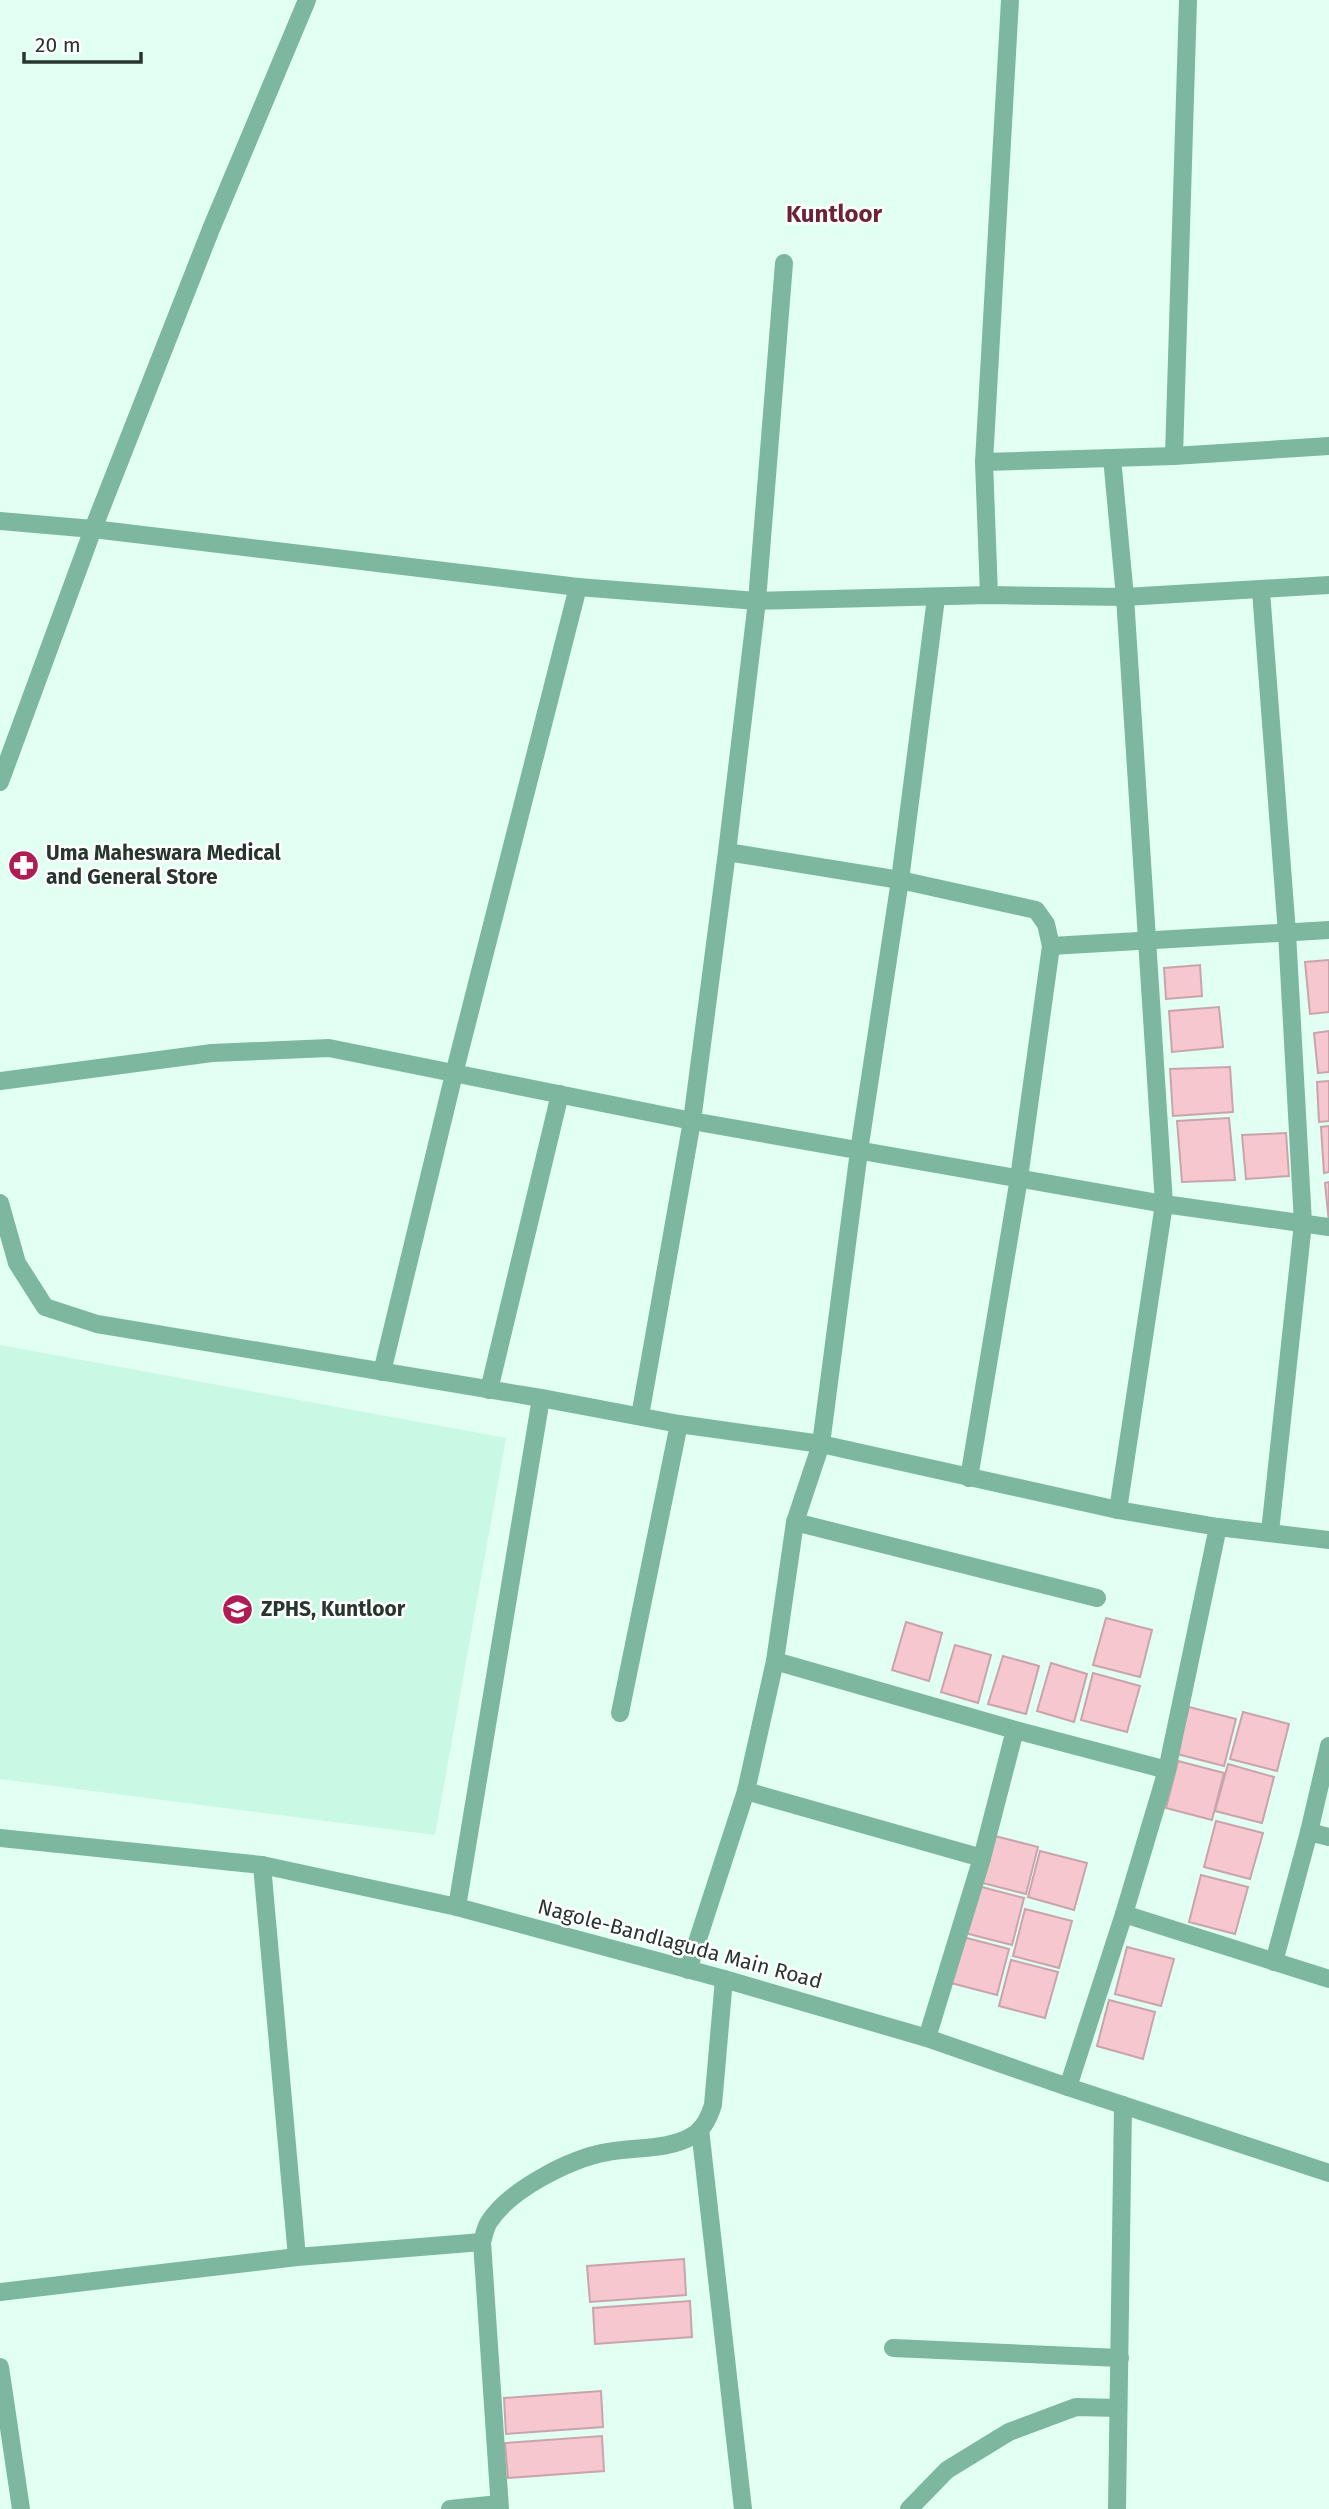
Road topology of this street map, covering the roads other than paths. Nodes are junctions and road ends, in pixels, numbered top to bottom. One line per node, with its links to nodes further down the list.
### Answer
1 (307, 0): 10 (street)
2 (1010, 0): 8 (street)
3 (1188, 0): 6 (street)
4 (784, 263): 17 (street)
5 (1329, 446): 6 (street)
6 (1174, 456): 7 (street)
7 (1112, 458): 8 (street); 15 (street)
8 (984, 462): 14 (street)
9 (0, 521): 10 (street)
10 (93, 529): 12 (street); 18 (street)
11 (1329, 585): 13 (street)
12 (578, 587): 17 (street); 25 (street)
13 (1261, 591): 15 (street); 22 (street)
14 (989, 595): 15 (street); 16 (street)
15 (1125, 597): 23 (street)
16 (936, 598): 17 (street); 20 (street)
17 (757, 600): 19 (street)
18 (0, 782)
19 (727, 852): 20 (street); 28 (street)
20 (900, 880): 24 (street); 29 (street)
21 (1329, 930): 22 (street)
22 (1286, 933): 23 (street); 33 (street)
23 (1146, 940): 24 (street); 32 (street)
24 (1051, 947): 30 (street)
25 (454, 1074): 26 (street); 27 (street); 35 (street)
26 (0, 1082)
27 (560, 1094): 28 (street); 36 (street)
28 (692, 1121): 29 (street); 38 (street)
29 (859, 1151): 30 (street); 40 (street)
30 (1019, 1178): 32 (street); 41 (street)
31 (0, 1203): 35 (street)
32 (1164, 1204): 33 (street); 42 (street)
33 (1303, 1223): 34 (street); 45 (street)
34 (1329, 1227)
35 (382, 1372): 36 (street)
36 (489, 1390): 37 (street)
37 (541, 1398): 38 (street); 59 (street)
38 (640, 1416): 39 (street)
39 (679, 1424): 40 (street); 49 (street)
40 (821, 1444): 41 (street); 43 (street)
41 (969, 1478): 42 (street)
42 (1118, 1510): 44 (street)
43 (795, 1522): 47 (street); 48 (street)
44 (1217, 1527): 45 (street); 52 (street)
45 (1270, 1532): 46 (street)
46 (1329, 1541)
47 (1097, 1598)
48 (775, 1661): 50 (street); 53 (street)
49 (620, 1713)
50 (1015, 1730): 52 (street); 57 (street)
51 (1329, 1746): 54 (street)
52 (1167, 1770): 60 (street)
53 (746, 1791): 57 (street); 62 (street)
54 (1309, 1832): 55 (street); 61 (street)
55 (1329, 1837)
56 (0, 1838): 58 (street, Nagole-Bandlaguda Main Road)
57 (982, 1858): 65 (street)
58 (262, 1866): 59 (street, Nagole-Bandlaguda Main Road); 71 (street)
59 (457, 1907): 62 (street, Nagole-Bandlaguda Main Road)
60 (1124, 1914): 61 (street); 66 (street)
61 (1274, 1962): 64 (street)
62 (688, 1970): 63 (street, Nagole-Bandlaguda Main Road)
63 (724, 1979): 65 (street, Nagole-Bandlaguda Main Road); 68 (street)
64 (1329, 1979)
65 (927, 2038): 66 (street, Nagole-Bandlaguda Main Road)
66 (1068, 2087): 67 (street, Nagole-Bandlaguda Main Road)
67 (1123, 2105): 69 (street, Nagole-Bandlaguda Main Road); 74 (street)
68 (700, 2129): 70 (street); 80 (street)
69 (1329, 2173)
70 (482, 2242): 71 (street); 77 (street)
71 (297, 2257): 72 (street)
72 (0, 2292)
73 (893, 2348): 74 (street)
74 (1120, 2358): 76 (street)
75 (0, 2367): 78 (street)
76 (1118, 2408): 81 (street); 82 (street)
77 (499, 2507): 79 (street)
78 (21, 2509)
79 (450, 2509)
80 (743, 2509)
81 (909, 2509)
82 (1117, 2509)

